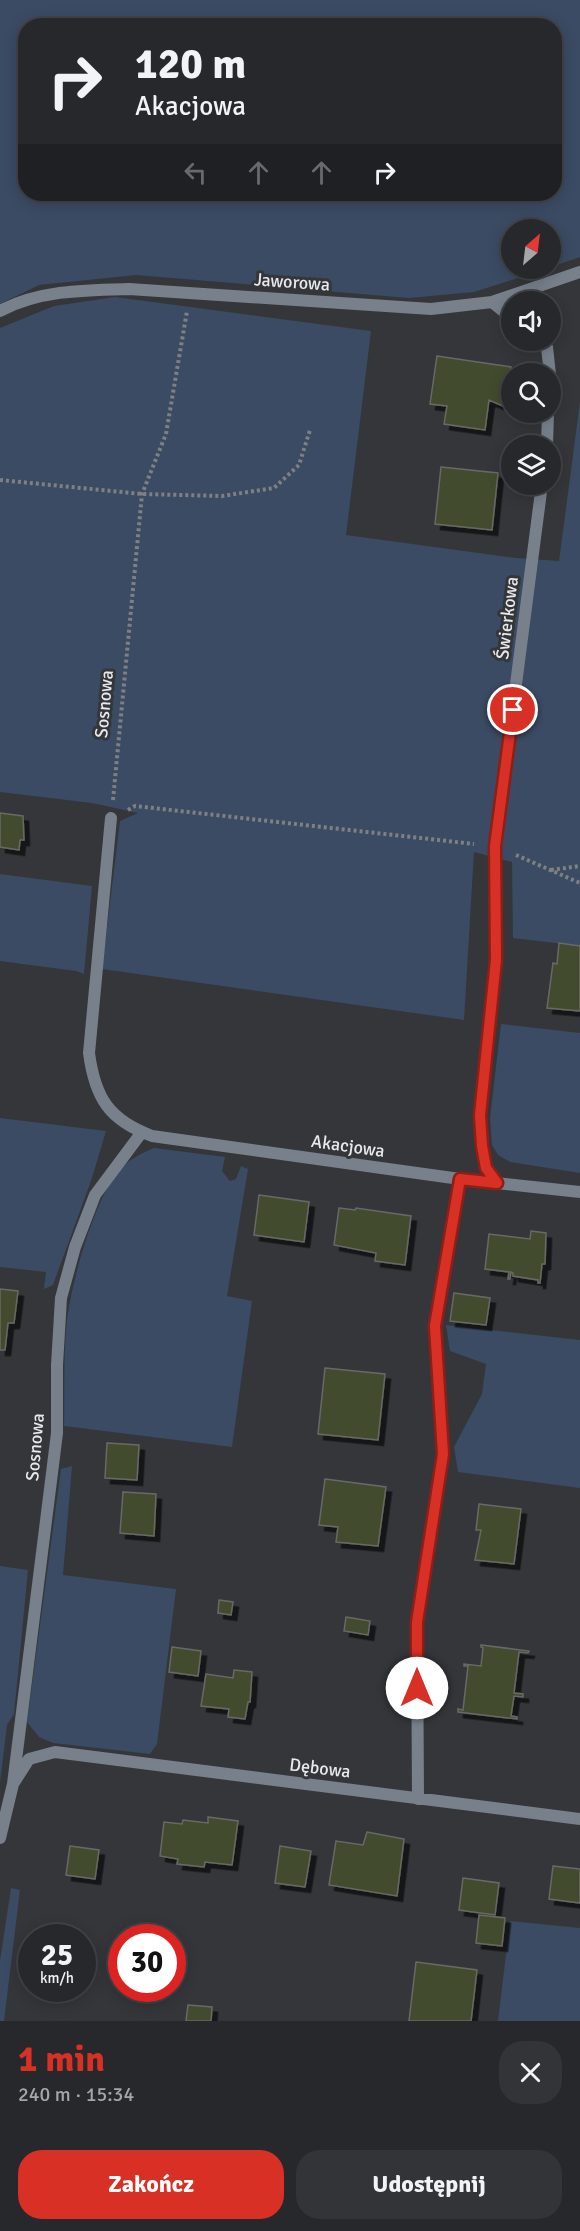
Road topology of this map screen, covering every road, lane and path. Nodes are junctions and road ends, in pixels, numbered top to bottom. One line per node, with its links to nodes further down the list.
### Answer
1 (580, 272): 3 (street, Jaworowa)
2 (191, 293): 3 (street, Jaworowa); 5 (street, Jaworowa); 8 (path, Sosnowa)
3 (492, 302): 4 (street)
4 (501, 309)
5 (0, 312)
6 (310, 430): 8 (path)
7 (0, 480): 8 (path)
8 (142, 494): 10 (path, Sosnowa)
9 (541, 495): 11 (street, Świerkowa)
10 (111, 819): 11 (path); 15 (street, Akacjowa)
11 (495, 846): 13 (path); 17 (street, Świerkowa)
12 (580, 866): 13 (path)
13 (550, 870): 14 (path)
14 (580, 884)
15 (142, 1132): 16 (street, Akacjowa); 20 (street, Sosnowa)
16 (460, 1179): 17 (street, Akacjowa); 21 (street)
17 (497, 1183): 18 (street, Akacjowa)
18 (580, 1192)
19 (55, 1752): 20 (street, Sosnowa); 21 (street, Dębowa)
20 (12, 1784): 23 (street, Sosnowa)
21 (418, 1799): 22 (street, Dębowa)
22 (580, 1819)
23 (0, 1838)

